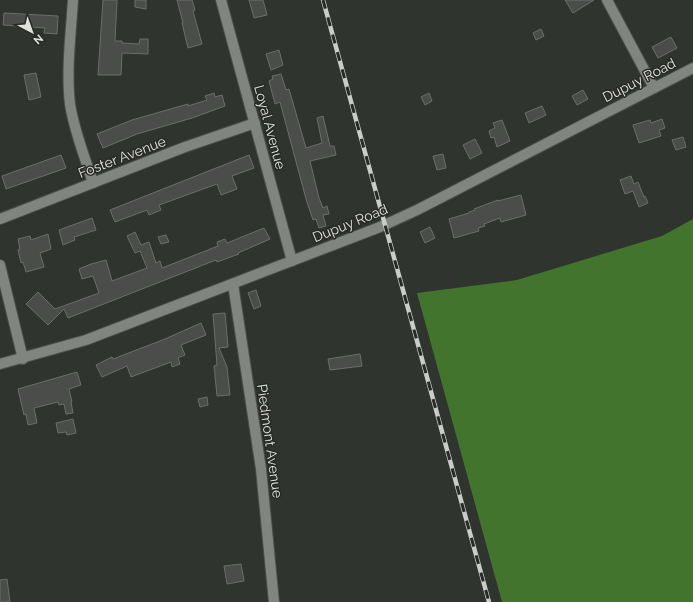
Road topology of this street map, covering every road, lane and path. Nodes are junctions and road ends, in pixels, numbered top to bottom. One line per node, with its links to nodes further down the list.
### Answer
1 (73, 0): 7 (street)
2 (221, 0): 6 (street, Loyal Avenue)
3 (607, 0): 5 (street)
4 (693, 68): 5 (street, Dupuy Road)
5 (654, 88): 9 (street, Dupuy Road)
6 (255, 123): 7 (street, Foster Avenue); 9 (street, Loyal Avenue)
7 (93, 183): 8 (street, Foster Avenue)
8 (0, 219)
9 (292, 260): 11 (street, Dupuy Road)
10 (0, 265): 12 (street)
11 (233, 284): 12 (street, Dupuy Road); 14 (street, Piedmont Avenue)
12 (22, 359): 13 (street, Dupuy Road)
13 (0, 364)
14 (274, 602)

